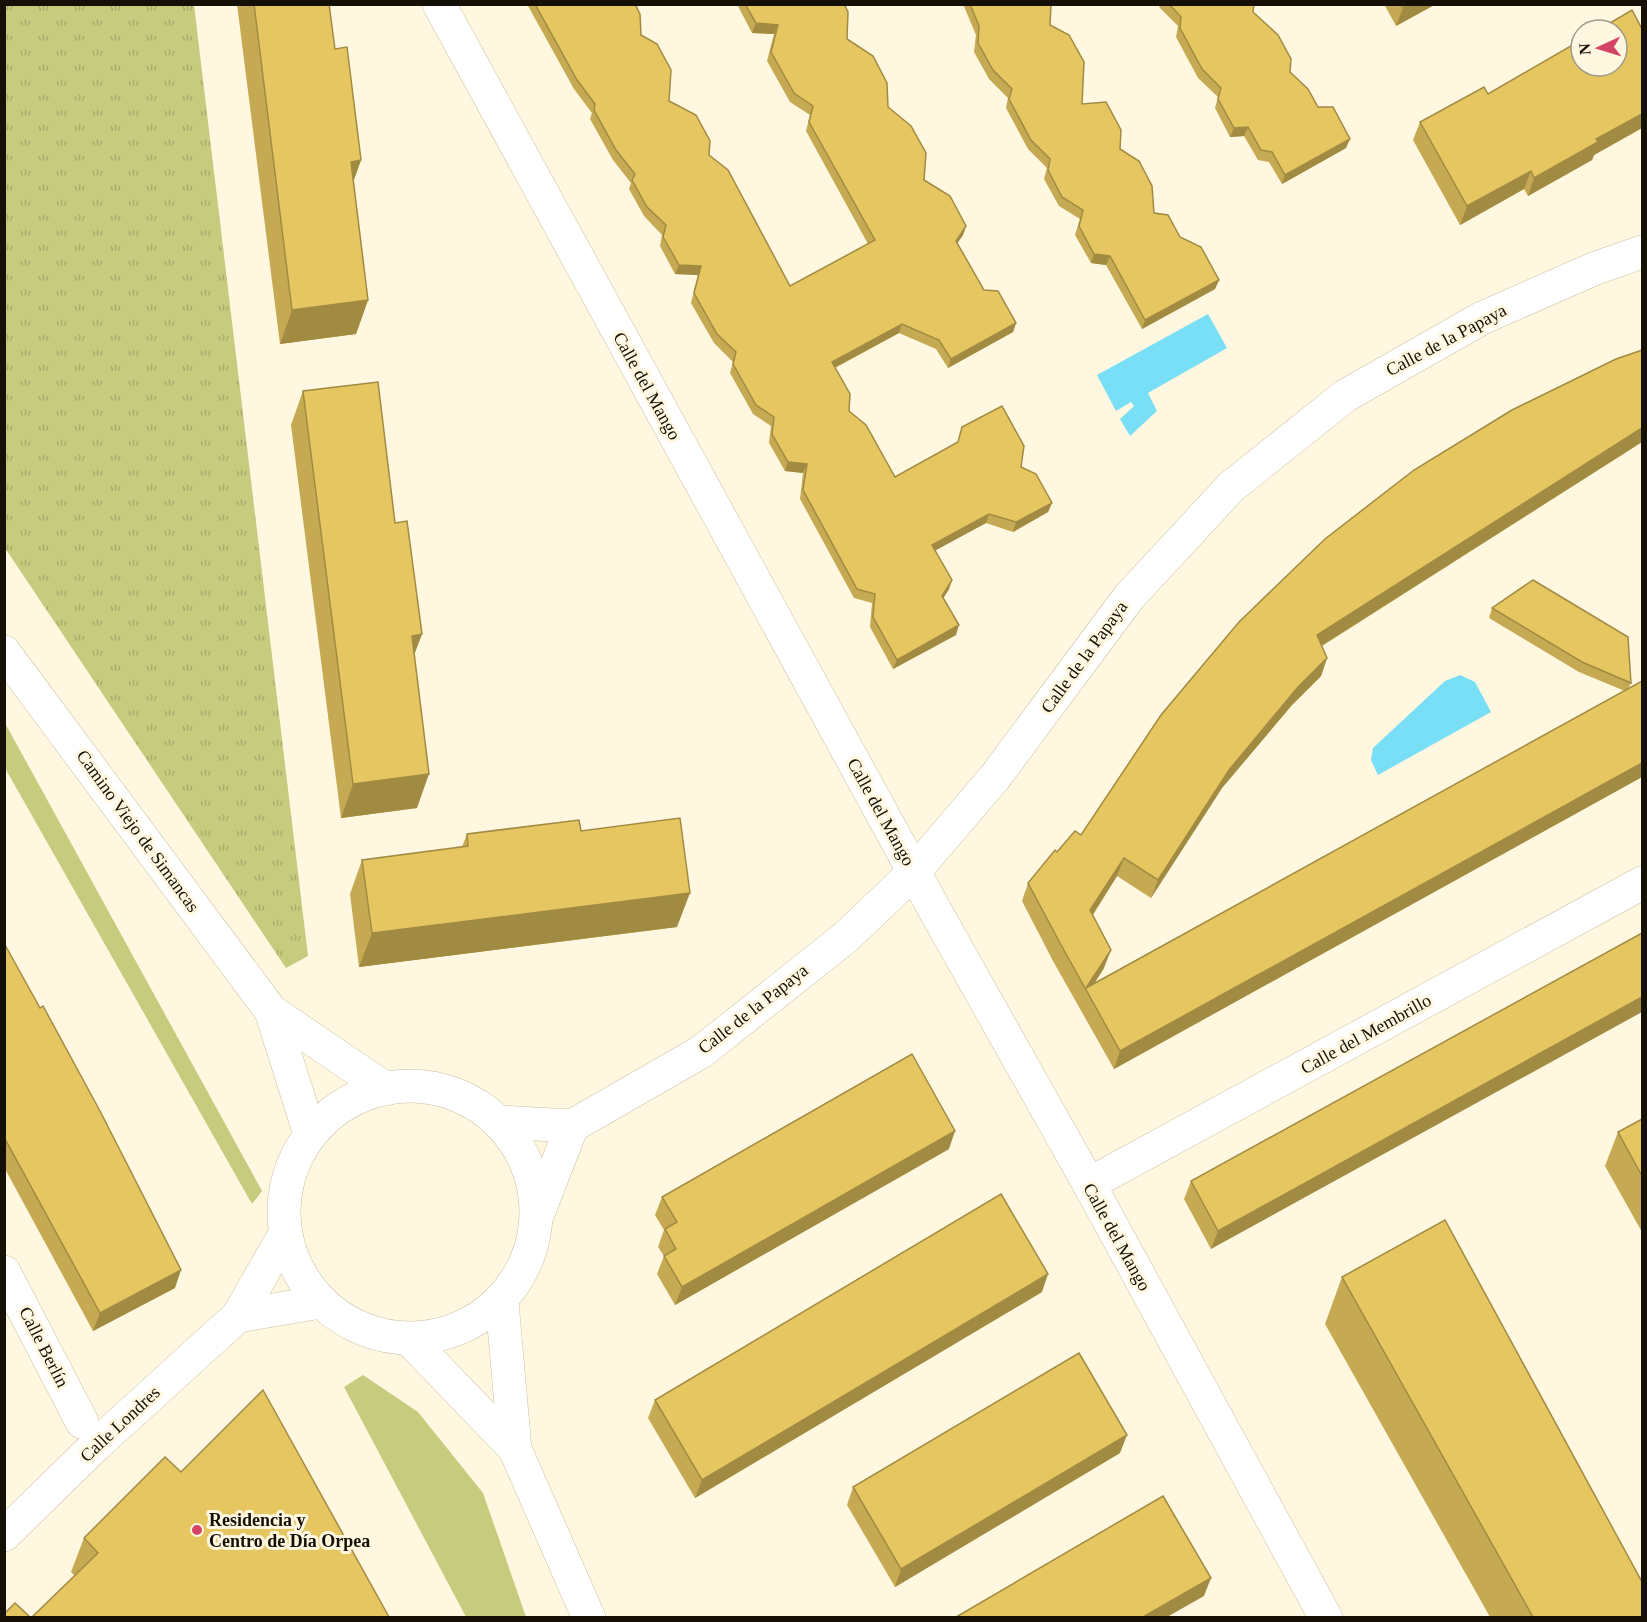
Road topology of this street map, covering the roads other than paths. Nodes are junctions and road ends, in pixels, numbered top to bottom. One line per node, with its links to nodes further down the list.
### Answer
1 (439, 4): 4 (street, Calle del Mango)
2 (1642, 252): 4 (street, Calle de la Papaya)
3 (4, 651): 6 (street, Camino Viejo de Simancas)
4 (914, 872): 9 (street, Calle de la Papaya); 11 (street, Calle del Mango)
5 (1642, 883): 11 (street, Calle del Membrillo)
6 (271, 1011): 7 (street, Camino Viejo de Simancas); 10 (street, Camino Viejo de Simancas)
7 (386, 1089): 8 (street); 10 (street)
8 (500, 1122): 9 (street); 12 (street)
9 (572, 1126): 12 (street)
10 (310, 1134): 13 (street)
11 (1089, 1184): 23 (street, Calle del Mango)
12 (537, 1216): 16 (street)
13 (285, 1234): 15 (street); 17 (street, Calle Londres)
14 (4, 1272): 19 (street, Calle Berlín)
15 (320, 1302): 17 (street); 18 (street)
16 (502, 1303): 18 (street); 20 (street)
17 (238, 1316): 21 (street, Calle Londres)
18 (410, 1340): 20 (street)
19 (82, 1422)
20 (515, 1449): 22 (street)
21 (4, 1535)
22 (589, 1617)
23 (1326, 1617)

